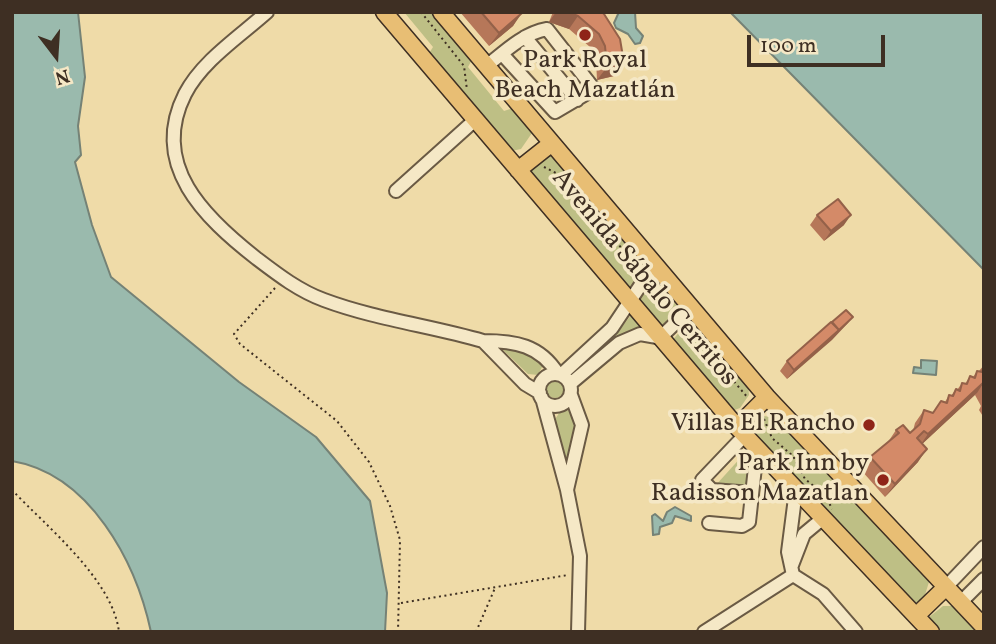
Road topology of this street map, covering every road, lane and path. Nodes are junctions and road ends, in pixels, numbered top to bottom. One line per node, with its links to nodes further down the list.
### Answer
1 (267, 12): 13 (street)
2 (384, 12): 8 (main road, Avenida Sábalo Cerritos)
3 (440, 12): 6 (main road, Avenida Sábalo Cerritos)
4 (525, 37): 5 (street); 7 (street); 7 (street)
5 (502, 54): 6 (street); 7 (street)
6 (488, 65): 9 (main road, Avenida Sábalo Cerritos)
7 (577, 100)
8 (475, 120): 10 (main road, Avenida Sábalo Cerritos); 11 (street)
9 (552, 143): 10 (main road); 12 (main road, Avenida Sábalo Cerritos)
10 (518, 170): 14 (main road, Avenida Sábalo Cerritos)
11 (396, 191)
12 (659, 273): 14 (street); 15 (main road, Avenida Sábalo Cerritos)
13 (283, 278): 17 (street); 36 (path)
14 (630, 301): 16 (main road, Avenida Sábalo Cerritos); 18 (street)
15 (690, 309): 16 (street); 20 (main road, Avenida Sábalo Cerritos)
16 (657, 337): 18 (street); 21 (main road, Avenida Sábalo Cerritos)
17 (483, 341): 18 (street); 19 (street)
18 (565, 382): 19 (street); 19 (street); 24 (street)
19 (541, 396): 24 (street)
20 (766, 397): 21 (main road); 35 (main road, Avenida Sábalo Cerritos)
21 (741, 431): 22 (main road, Avenida Sábalo Cerritos); 26 (street)
22 (757, 449): 25 (main road, Avenida Sábalo Cerritos); 26 (street)
23 (12, 490): 41 (path)
24 (566, 490): 32 (street)
25 (796, 490): 27 (main road, Avenida Sábalo Cerritos); 29 (street)
26 (752, 493): 28 (street)
27 (822, 519): 29 (street); 38 (main road, Avenida Sábalo Cerritos)
28 (709, 523)
29 (795, 539): 31 (street)
30 (984, 547): 35 (street)
31 (793, 570): 40 (street); 45 (street)
32 (581, 573): 34 (path); 44 (street)
33 (984, 579): 37 (street)
34 (495, 586): 36 (path); 43 (path)
35 (946, 587): 37 (main road, Avenida Sábalo Cerritos); 38 (main road)
36 (400, 603): 42 (path)
37 (961, 603): 39 (main road, Avenida Sábalo Cerritos)
38 (916, 616): 46 (main road, Avenida Sábalo Cerritos)
39 (984, 627)
40 (712, 630)
41 (119, 632)
42 (398, 632)
43 (476, 632)
44 (578, 632)
45 (856, 632)
46 (931, 632)

